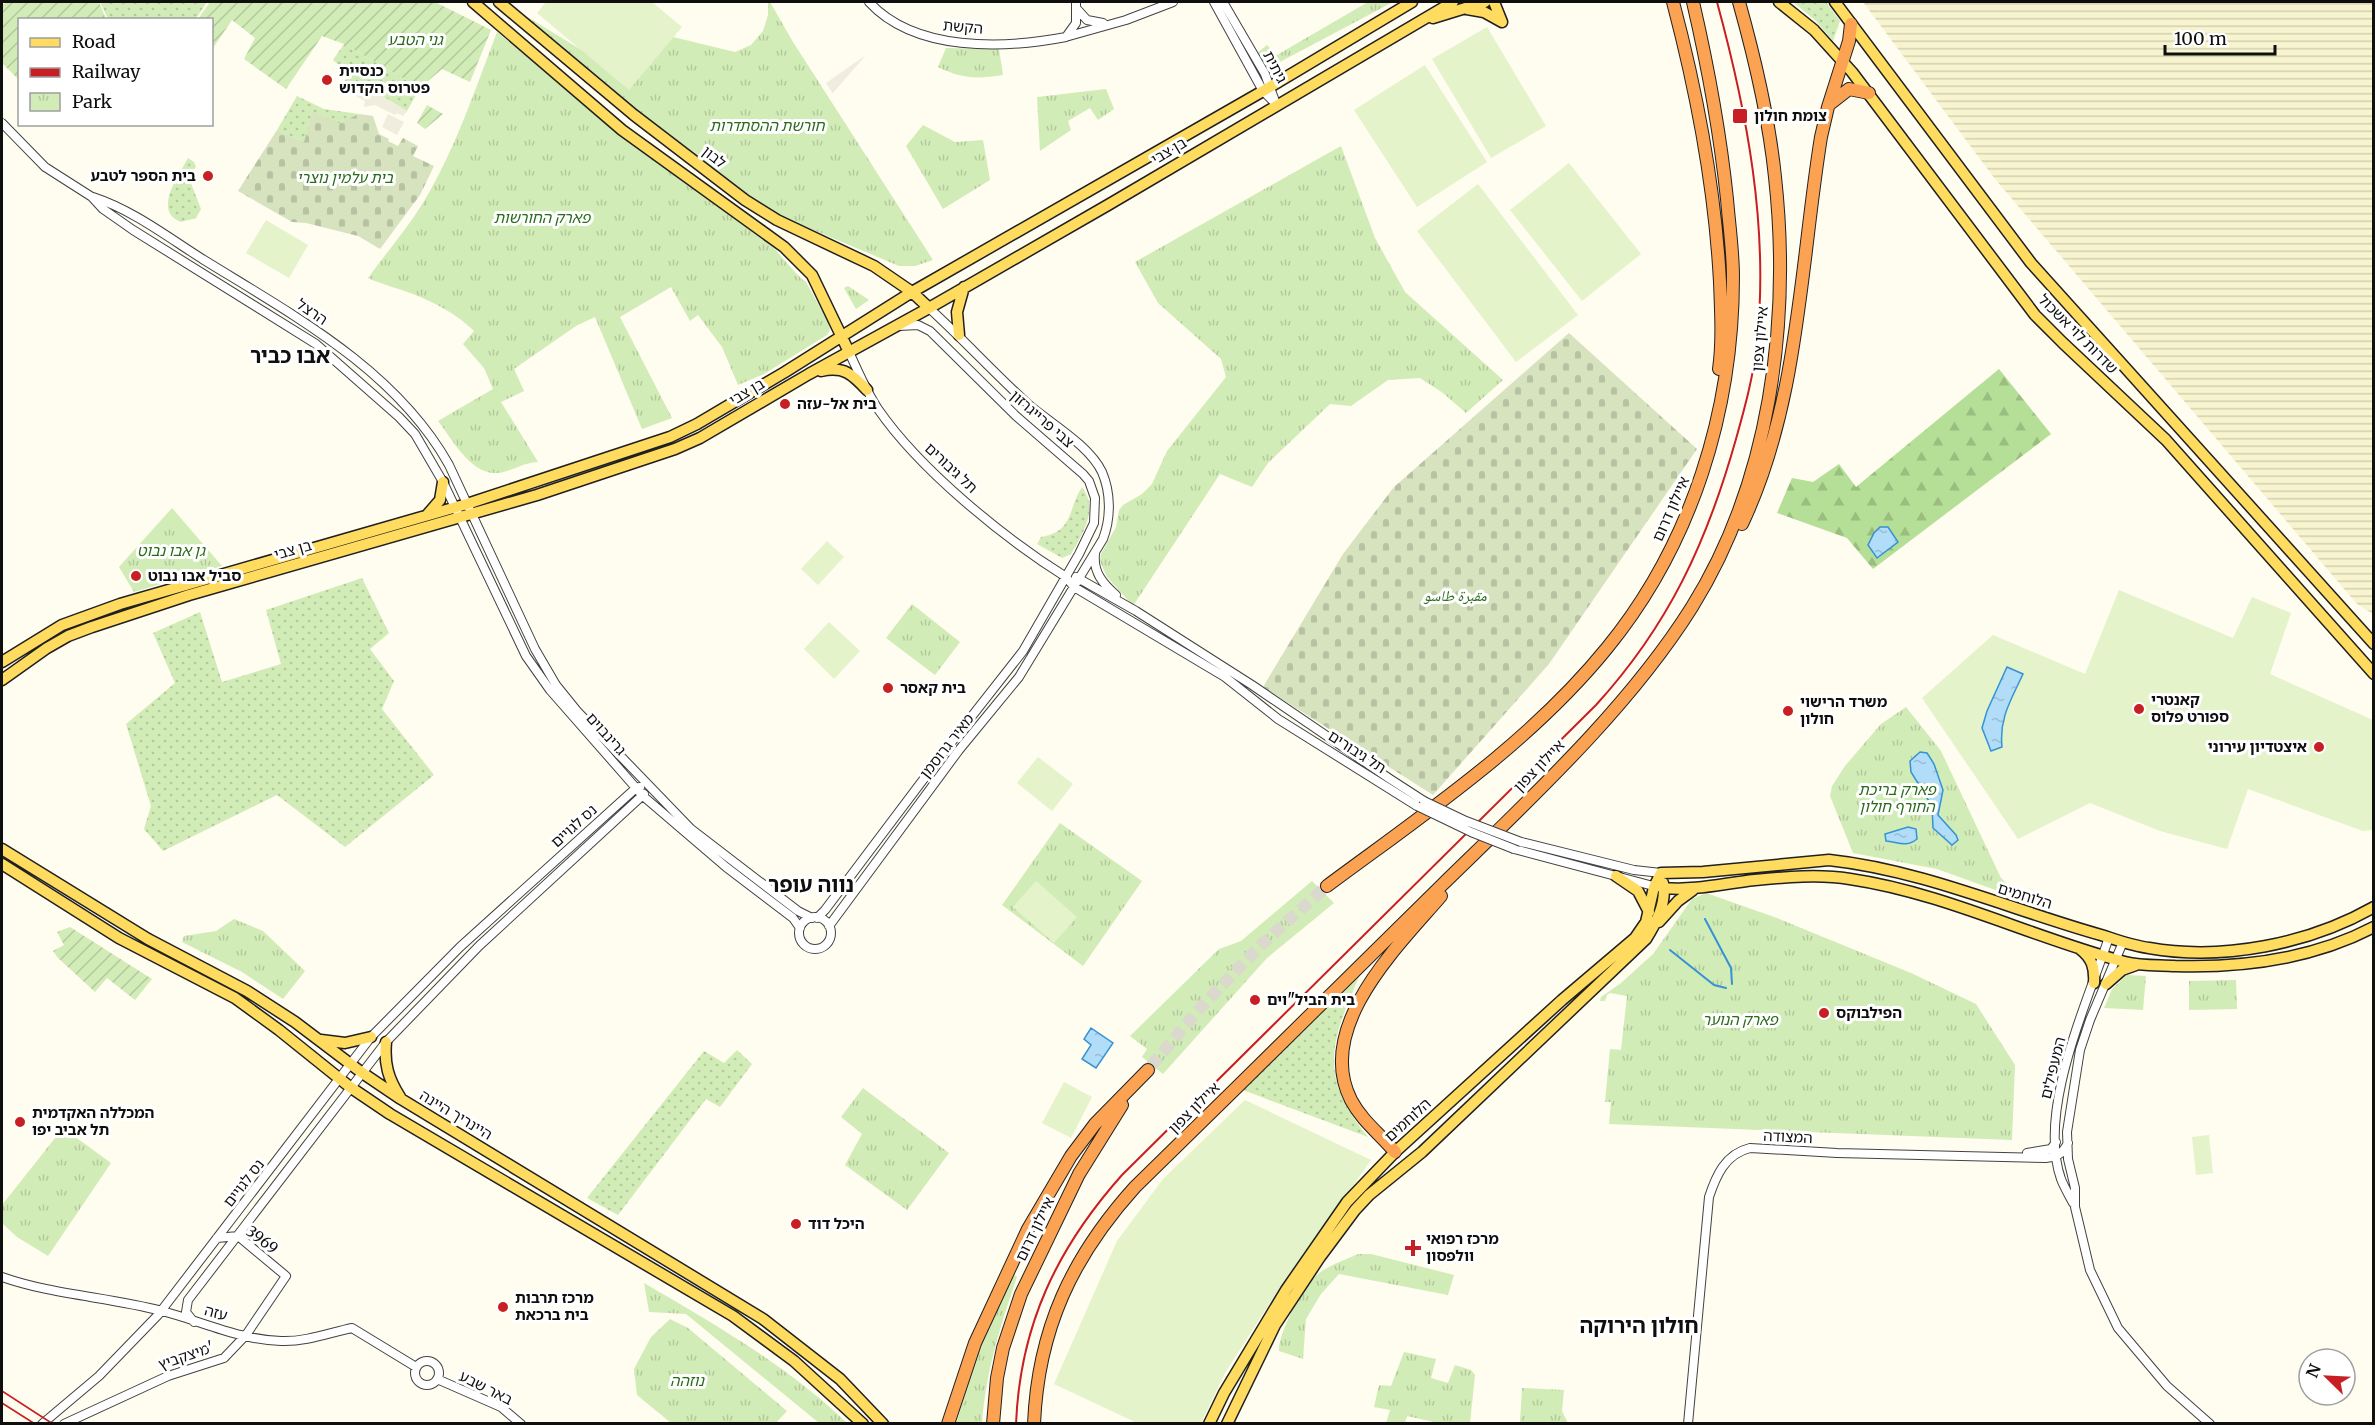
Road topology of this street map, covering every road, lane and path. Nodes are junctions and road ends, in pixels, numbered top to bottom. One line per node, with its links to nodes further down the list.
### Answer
1 (472, 2): 36 (main road)
2 (499, 2): 30 (main road, לבון)
3 (869, 2): 21 (street, הקשת)
4 (1173, 2): 19 (street, הקשת)
5 (1214, 2): 23 (street, גיתית)
6 (1223, 2): 23 (street, גיתית)
7 (1412, 2): 23 (main road, בן צבי)
8 (1453, 2): 18 (main road, בן צבי)
9 (1485, 2): 17 (main road)
10 (1494, 2): 17 (main road)
11 (1673, 2): 43 (highway)
12 (1694, 2): 43 (highway, איילון דרום)
13 (1739, 2): 52 (highway, איילון צפון)
14 (1779, 2): 22 (main road, שדרות לוי אשכול)
15 (1835, 2): 20 (main road, שדרות לוי אשכול)
16 (1077, 5): 19 (street); 21 (street)
17 (1465, 9): 18 (main road)
18 (1418, 22): 25 (main road, בן צבי)
19 (1113, 23): 21 (street, הקשת)
20 (1851, 24): 22 (highway); 54 (main road, שדרות לוי אשכול)
21 (1066, 37)
22 (1842, 60): 24 (main road, שדרות לוי אשכול); 26 (highway)
23 (1267, 89): 25 (street, גיתית); 30 (main road, בן צבי)
24 (1869, 93): 26 (highway); 56 (main road, שדרות לוי אשכול)
25 (1276, 104): 29 (main road, בן צבי)
26 (1828, 106): 52 (highway)
27 (2, 123): 28 (street, הרצל)
28 (92, 197): 33 (street, הרצל); 34 (street, הרצל)
29 (964, 287): 31 (main road, בן צבי); 35 (main road)
30 (912, 292): 31 (main road, לבון); 36 (main road, בן צבי)
31 (929, 308): 32 (main road, בן צבי); 35 (street, צבי פרייגרזון)
32 (895, 327): 39 (main road, בן צבי); 49 (street, צבי פרייגרזון)
33 (314, 329): 34 (street); 37 (street, הרצל)
34 (297, 332): 38 (street, הרצל)
35 (959, 335): 48 (street, צבי פרייגרזון)
36 (842, 337): 39 (main road); 45 (main road, בן צבי)
37 (330, 341): 38 (street); 45 (street, הרצל)
38 (316, 344): 42 (street, הרצל)
39 (849, 352): 40 (main road, בן צבי); 41 (street, תל גיבורים)
40 (809, 374): 41 (main road); 45 (main road, בן צבי)
41 (867, 390): 49 (street, תל גיבורים)
42 (443, 482): 44 (street, הרצל); 46 (main road)
43 (1697, 491): 70 (highway, איילון דרום)
44 (455, 507): 45 (main road, בן צבי); 46 (main road, בן צבי); 47 (street, גרינבוים)
45 (470, 509): 47 (main road, בן צבי); 59 (street, גרינבוים)
46 (425, 517): 55 (main road, בן צבי)
47 (460, 518): 57 (main road, בן צבי); 58 (street, גרינבוים)
48 (1095, 551): 50 (street, צבי פרייגרזון); 53 (street)
49 (1066, 577): 50 (street); 51 (street, תל גיבורים); 75 (street, מאיר גרוסמן)
50 (1079, 577): 51 (street, מאיר גרוסמן); 53 (street, תל גיבורים)
51 (1074, 587): 69 (street, תל גיבורים, bridge); 77 (street, מאיר גרוסמן)
52 (1692, 607): 65 (highway, איילון צפון)
53 (1136, 611): 68 (street, תל גיבורים, bridge)
54 (2373, 644)
55 (2, 663)
56 (2373, 674)
57 (2, 680)
58 (627, 778): 60 (street, גרינבוים); 62 (street)
59 (647, 785): 60 (street, נס לגויים); 61 (street); 75 (street, גרינבוים)
60 (636, 788): 61 (street, גרינבוים); 62 (street, נס לגויים)
61 (644, 796): 63 (street, נס לגויים); 64 (street, גרינבוים)
62 (626, 798): 88 (street, נס לגויים)
63 (635, 804): 64 (street); 90 (street, נס לגויים)
64 (659, 810): 78 (street, גרינבוים)
65 (1494, 834): 98 (highway); 124 (highway, איילון צפון)
66 (2, 849): 89 (main road, היינריך היינה)
67 (2, 864): 93 (main road)
68 (1661, 873): 71 (main road, הלוחמים); 79 (main road, הלוחמים)
69 (1616, 876): 71 (street, תל גיבורים); 74 (main road)
70 (1327, 886)
71 (1659, 887): 72 (main road, הלוחמים); 74 (main road, הלוחמים); 80 (main road, הלוחמים)
72 (1695, 888): 80 (main road); 82 (main road, הלוחמים)
73 (2373, 907): 76 (main road, הלוחמים)
74 (1649, 913): 98 (main road, הלוחמים)
75 (815, 918): 77 (street); 78 (street)
76 (2368, 920): 81 (main road, הלוחמים); 85 (main road, הלוחמים)
77 (829, 926): 78 (street)
78 (800, 928)
79 (2109, 938): 81 (main road, הלוחמים); 83 (street, המעפילים)
80 (1646, 939): 101 (main road, הלוחמים)
81 (2123, 942): 84 (street, המעפילים)
82 (2077, 947): 83 (main road, הלוחמים); 86 (main road)
83 (2103, 955): 84 (main road, הלוחמים); 86 (street, המעפילים)
84 (2117, 959): 85 (main road, הלוחמים); 87 (street, המעפילים)
85 (2138, 964): 87 (main road)
86 (2094, 983): 96 (street, המעפילים)
87 (2106, 984): 97 (street, המעפילים)
88 (371, 1037): 89 (main road); 91 (street, נס לגויים)
89 (318, 1039): 91 (main road, היינריך היינה)
90 (386, 1042): 92 (street, נס לגויים); 95 (main road)
91 (349, 1063): 92 (main road, היינריך היינה); 93 (street, נס לגויים)
92 (361, 1072): 94 (street, נס לגויים); 95 (main road, היינריך היינה)
93 (338, 1077): 94 (main road); 104 (street, נס לגויים)
94 (350, 1086): 103 (street, נס לגויים); 119 (main road)
95 (401, 1099): 120 (main road, היינריך היינה)
96 (2055, 1142): 99 (street, המצודה); 100 (street, המעפילים)
97 (2068, 1143): 100 (street); 102 (street, המעפילים)
98 (1395, 1152): 101 (main road); 125 (main road, הלוחמים)
99 (2011, 1156): 100 (street, המצודה); 127 (street, המצודה)
100 (2057, 1157): 102 (street, המעפילים)
101 (1394, 1173): 126 (main road, הלוחמים)
102 (2075, 1207): 113 (street, המעפילים)
103 (238, 1236): 104 (street, 3969); 106 (street, 3969); 108 (street, נס לגויים)
104 (217, 1238): 107 (street, נס לגויים)
105 (2, 1276): 107 (street, עזה)
106 (286, 1276): 109 (street, מיצקביץ')
107 (162, 1311): 108 (street, עזה); 115 (street, נס לגויים)
108 (194, 1322): 109 (street, עזה)
109 (246, 1335): 110 (street, עזה); 114 (street, מיצקביץ')
110 (416, 1367): 111 (street); 111 (street)
111 (437, 1379): 118 (street, באר שבע)
112 (956, 1395): 121 (highway); 122 (highway); 123 (highway, איילון דרום)
113 (2193, 1410): 128 (street, המעפילים); 129 (street, המעפילים)
114 (86, 1414): 116 (street, מיצקביץ'); 117 (street)
115 (42, 1424)
116 (64, 1424)
117 (80, 1424)
118 (521, 1424)
119 (863, 1424)
120 (882, 1424)
121 (941, 1424)
122 (948, 1424)
123 (993, 1424)
124 (1034, 1424)
125 (1209, 1424)
126 (1227, 1424)
127 (1688, 1424)
128 (2210, 1424)
129 (2218, 1424)

